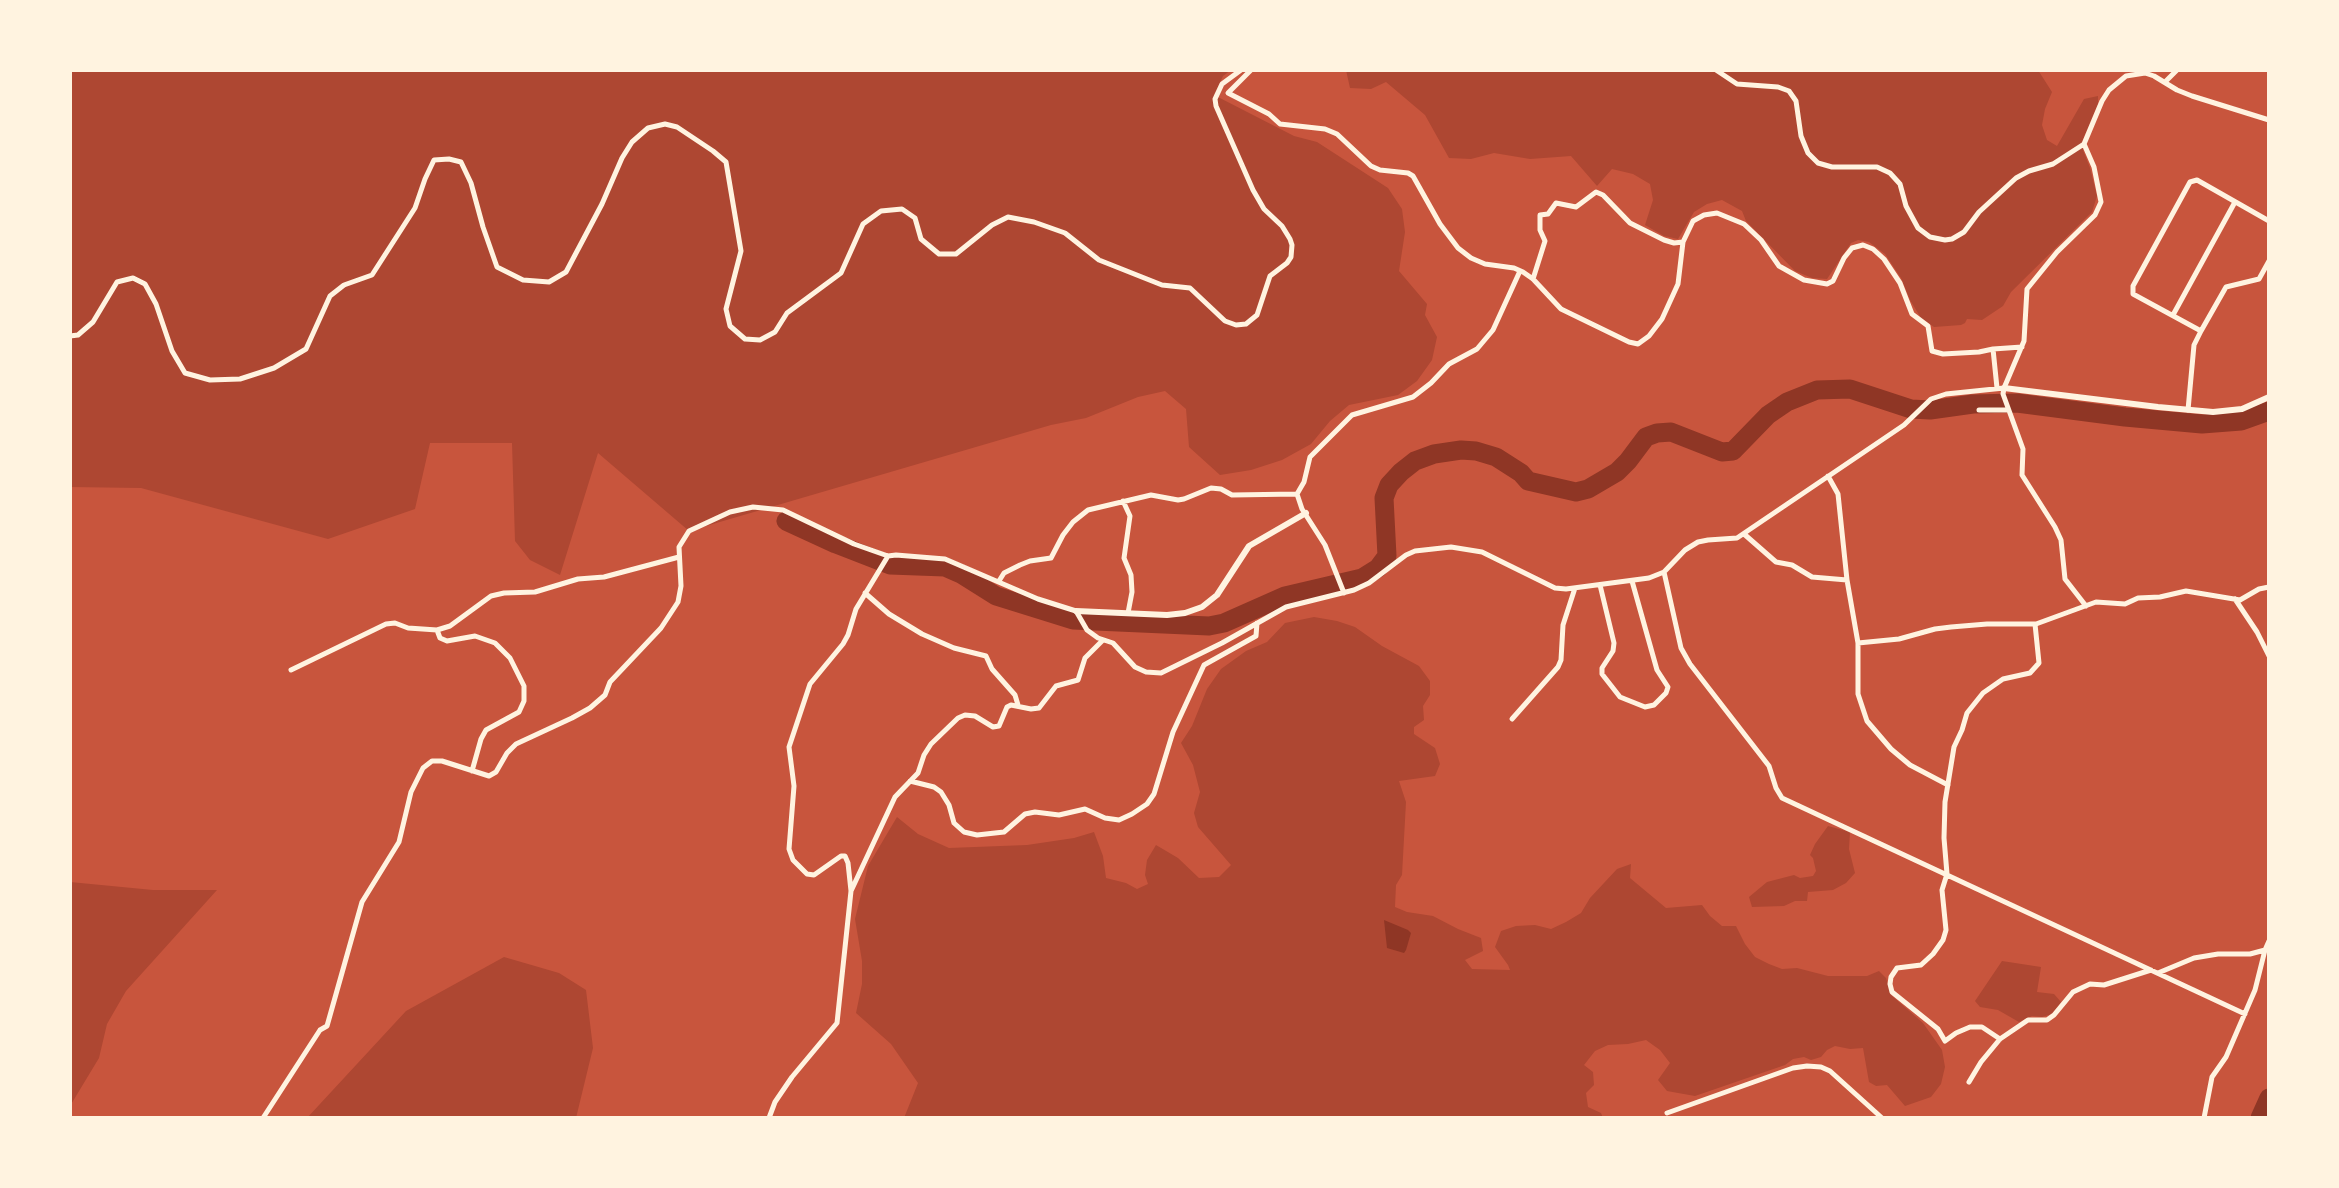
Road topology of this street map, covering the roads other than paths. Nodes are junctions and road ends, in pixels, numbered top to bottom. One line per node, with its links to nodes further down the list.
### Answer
1 (1241, 70): 16 (street)
2 (1251, 70): 12 (street)
3 (1716, 70): 7 (street)
4 (2177, 70): 5 (street)
5 (2166, 81): 6 (street); 7 (street)
6 (2269, 120)
7 (2084, 144): 17 (street)
8 (2235, 202): 9 (street); 14 (street); 14 (street)
9 (2269, 221)
10 (1683, 242): 13 (street); 13 (street); 18 (street)
11 (2269, 261): 15 (street)
12 (1520, 271): 13 (street); 25 (street)
13 (1533, 279)
14 (2172, 315): 15 (street)
15 (2201, 331): 23 (street)
16 (70, 336)
17 (2022, 347): 18 (street); 19 (street)
18 (1993, 349): 19 (street)
19 (2001, 390): 22 (street); 23 (street); 24 (street)
20 (2269, 397): 23 (street)
21 (1979, 410): 22 (street)
22 (2008, 410): 41 (street)
23 (2188, 410)
24 (1828, 476): 28 (street); 32 (street)
25 (1297, 494): 26 (street); 27 (street)
26 (1123, 501): 33 (street); 43 (street)
27 (1306, 513): 36 (street); 43 (street)
28 (1744, 534): 31 (street); 32 (street)
29 (679, 557): 30 (street); 46 (street); 53 (street)
30 (887, 558): 33 (street); 39 (street)
31 (1664, 572): 34 (street); 56 (street)
32 (1847, 580): 48 (street)
33 (999, 581): 42 (street)
34 (1632, 581): 35 (street); 35 (street)
35 (1600, 585): 38 (street)
36 (1342, 586): 38 (street); 44 (street)
37 (2269, 587): 40 (street)
38 (1575, 588): 52 (street)
39 (866, 593): 51 (street); 57 (street)
40 (2235, 599): 41 (street); 49 (street)
41 (2085, 606): 45 (street)
42 (1076, 611): 43 (street); 47 (street)
43 (1128, 613)
44 (1257, 622): 47 (street); 54 (street)
45 (2035, 624): 48 (street); 55 (street)
46 (437, 629): 50 (street); 53 (street)
47 (1103, 640): 51 (street)
48 (1858, 643): 55 (street)
49 (2269, 656)
50 (291, 670)
51 (1018, 705): 54 (street)
52 (1512, 719)
53 (472, 771): 65 (street)
54 (910, 780): 57 (street)
55 (1948, 785): 56 (street)
56 (1947, 874): 60 (street); 62 (street)
57 (851, 891): 66 (street)
58 (2269, 941): 59 (street)
59 (2265, 950): 60 (street); 61 (street)
60 (2155, 971): 61 (street); 62 (street)
61 (2245, 1014): 68 (street)
62 (2000, 1039): 63 (street)
63 (1969, 1082)
64 (1667, 1113): 67 (street)
65 (263, 1118)
66 (769, 1118)
67 (1882, 1118)
68 (2204, 1118)

